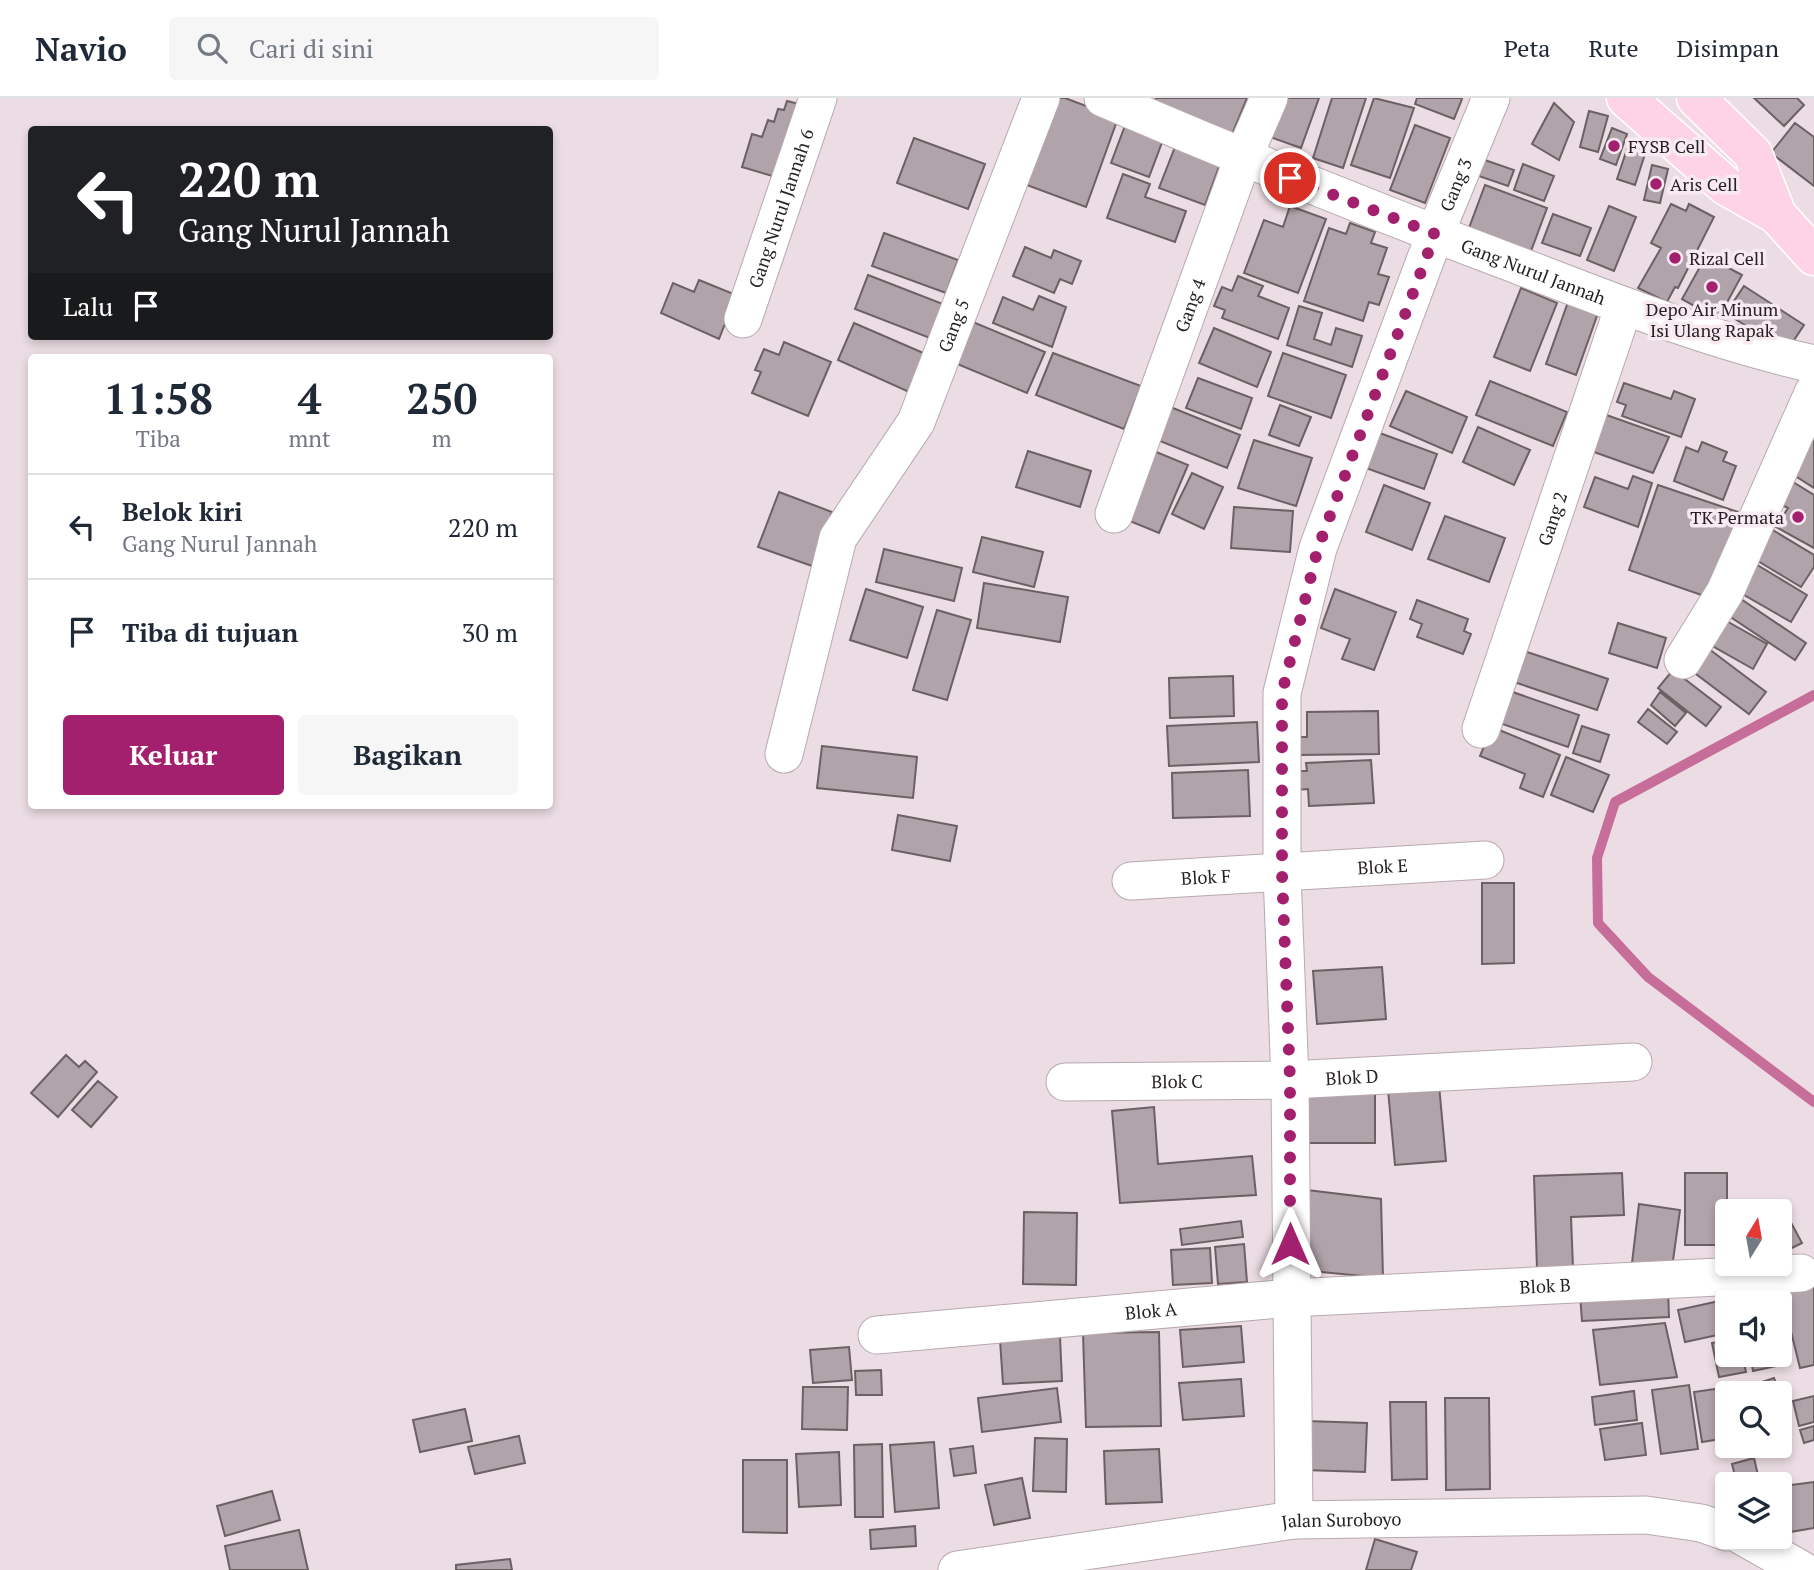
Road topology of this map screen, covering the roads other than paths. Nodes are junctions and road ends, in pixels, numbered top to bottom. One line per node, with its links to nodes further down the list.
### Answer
1 (818, 98): 13 (street, Gang Nurul Jannah 6)
2 (1041, 98): 19 (street, Gang 5)
3 (1103, 98): 8 (street, Gang Nurul Jannah)
4 (1269, 98): 8 (street, Gang 4)
5 (1491, 98): 10 (street, Gang 3)
6 (1626, 98): 9 (main road)
7 (1696, 98): 9 (main road)
8 (1244, 158): 10 (street, Gang Nurul Jannah); 16 (street, Gang 4)
9 (1777, 215): 11 (main road)
10 (1435, 234): 12 (street, Gang Nurul Jannah); 21 (street, Gang 3)
11 (1814, 256)
12 (1625, 306): 14 (street, Gang Nurul Jannah); 18 (street, Gang 2)
13 (743, 319)
14 (1814, 364)
15 (1814, 391): 17 (street)
16 (1114, 514)
17 (1683, 660)
18 (1481, 729)
19 (784, 754)
20 (1485, 860): 21 (street, Blok E)
21 (1282, 873): 22 (street, Blok F); 24 (street, Gang 3)
22 (1131, 881)
23 (1633, 1062): 24 (street, Blok D)
24 (1290, 1080): 25 (street, Blok C); 27 (street, Gang 3)
25 (1065, 1082)
26 (1801, 1273): 27 (street, Blok B)
27 (1290, 1298): 28 (street, Blok A); 29 (street, Gang 3)
28 (877, 1335)
29 (1293, 1520): 30 (street, Jalan Suroboyo); 32 (street, Jalan Suroboyo)
30 (1715, 1528)
31 (1765, 1549): 33 (street)
32 (957, 1570)
33 (1802, 1570)

